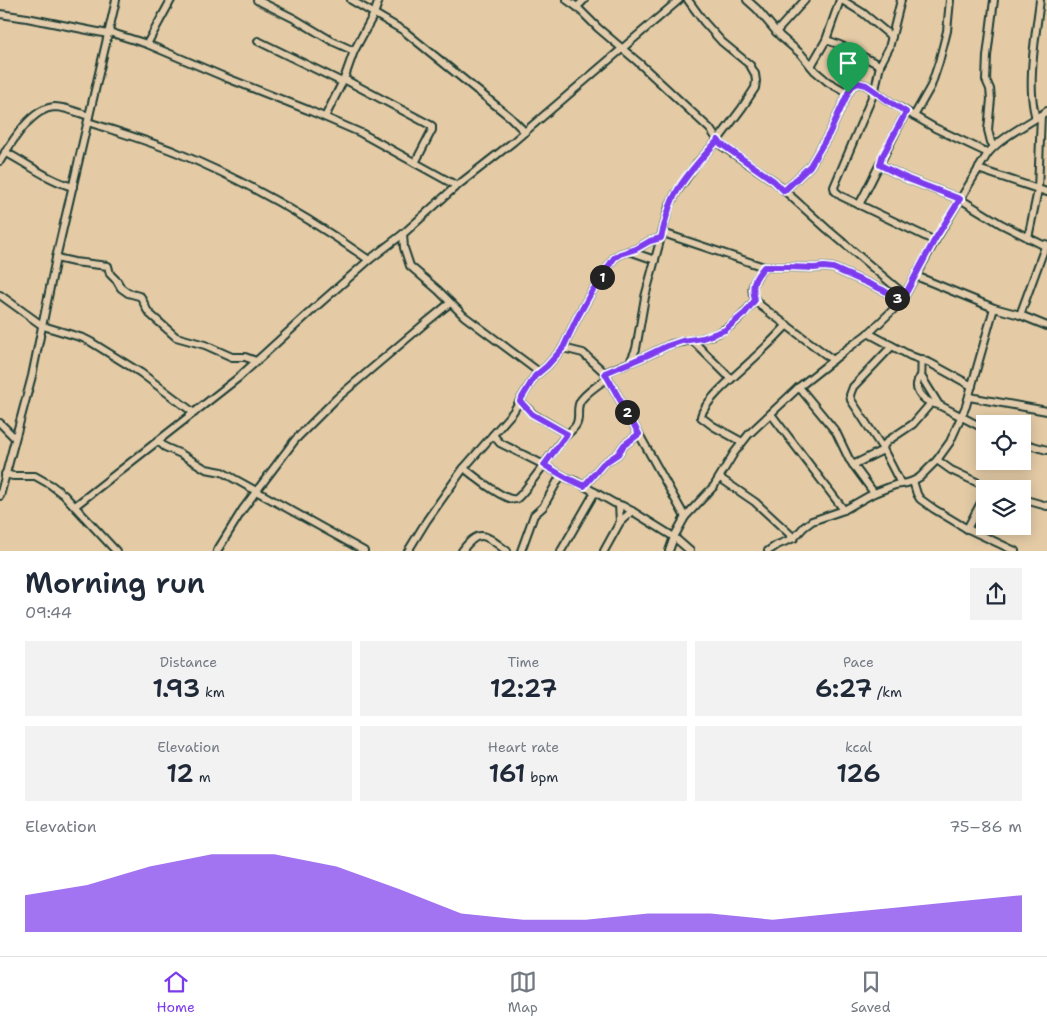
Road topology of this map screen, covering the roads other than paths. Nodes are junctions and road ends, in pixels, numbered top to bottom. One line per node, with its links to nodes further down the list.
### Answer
1 (116, 0): 22 (street)
2 (171, 0): 26 (street)
3 (257, 0): 28 (street)
4 (351, 0): 20 (street)
5 (379, 0): 20 (street)
6 (567, 0): 18 (street)
7 (584, 0): 18 (street)
8 (679, 0): 27 (street)
9 (688, 0): 40 (street)
10 (746, 0): 17 (street)
11 (805, 0): 21 (street)
12 (841, 0): 23 (street); 24 (street)
13 (901, 0): 23 (street)
14 (950, 0): 36 (street)
15 (994, 0): 41 (street)
16 (1040, 0): 35 (street)
17 (755, 3): 21 (street)
18 (577, 7): 27 (street)
19 (0, 14): 22 (street)
20 (374, 14): 28 (street); 39 (street)
21 (776, 32): 30 (street)
22 (108, 33): 26 (street); 38 (street)
23 (892, 37): 29 (street)
24 (826, 40): 29 (street); 30 (street)
25 (258, 41): 31 (street)
26 (147, 44): 37 (street)
27 (623, 48): 39 (street); 40 (street)
28 (354, 51): 31 (street)
29 (880, 65): 32 (street)
30 (811, 66): 33 (street)
31 (343, 80): 37 (street); 45 (street)
32 (875, 90): 33 (street); 34 (street); 54 (street)
33 (848, 93): 51 (street)
34 (906, 112): 36 (street); 46 (street)
35 (1041, 115): 41 (street); 50 (street)
36 (914, 116): 43 (street)
37 (325, 118): 45 (street)
38 (88, 119): 42 (street); 49 (street); 62 (street)
39 (525, 132): 48 (street)
40 (718, 140): 51 (street); 56 (street)
41 (994, 146): 43 (street)
42 (5, 152): 44 (street); 49 (street)
43 (988, 153): 47 (street)
44 (0, 161)
45 (415, 163): 48 (street)
46 (880, 165): 53 (street); 54 (street)
47 (978, 169): 50 (street); 53 (street)
48 (456, 186): 55 (street)
49 (73, 187): 61 (street)
50 (1038, 190): 52 (street); 57 (street)
51 (784, 191): 67 (street)
52 (1047, 192)
53 (960, 199): 57 (street); 58 (street)
54 (859, 205): 58 (street)
55 (403, 234): 62 (street); 69 (street)
56 (662, 236): 60 (street); 63 (street); 64 (street)
57 (1028, 238): 59 (street)
58 (934, 241): 65 (street)
59 (1046, 245): 71 (street)
60 (628, 251): 63 (street); 78 (street)
61 (56, 258): 73 (street); 81 (street)
62 (369, 260): 81 (street)
63 (655, 260): 82 (street)
64 (764, 267): 67 (street); 68 (street)
65 (916, 276): 67 (street); 70 (street)
66 (0, 295): 73 (street)
67 (903, 298): 75 (street)
68 (755, 300): 72 (street); 76 (street)
69 (450, 303): 83 (street); 119 (street)
70 (994, 308): 71 (street); 87 (street)
71 (1020, 316): 74 (street)
72 (787, 325): 79 (street); 86 (street)
73 (43, 326): 94 (street); 102 (street)
74 (1047, 326)
75 (868, 333): 77 (street); 79 (street)
76 (692, 340): 82 (street); 86 (street)
77 (892, 346): 80 (street); 106 (street)
78 (563, 348): 83 (street); 84 (street)
79 (833, 360): 88 (street)
80 (922, 360): 85 (street); 87 (street)
81 (256, 361): 94 (street)
82 (630, 362): 84 (street)
83 (539, 372): 90 (street)
84 (606, 375): 99 (street); 100 (street)
85 (921, 376): 91 (street); 92 (street)
86 (731, 379): 104 (street)
87 (972, 386): 89 (street)
88 (799, 387): 95 (street); 110 (street)
89 (969, 397): 93 (street); 96 (street)
90 (520, 401): 99 (street); 101 (street)
91 (931, 403): 92 (street); 106 (street)
92 (939, 405): 96 (street)
93 (1047, 411)
94 (194, 413): 103 (street)
95 (771, 414): 104 (street); 127 (street)
96 (961, 418): 98 (street); 108 (street)
97 (0, 423): 102 (street)
98 (976, 425)
99 (567, 434): 109 (street)
100 (639, 434): 118 (street); 130 (street)
101 (493, 435): 109 (street); 111 (street)
102 (15, 438): 112 (street)
103 (158, 441): 119 (street); 125 (street)
104 (742, 442): 114 (street)
105 (1031, 446): 107 (street)
106 (883, 449): 110 (street); 116 (street)
107 (1047, 450)
108 (937, 460): 115 (street); 117 (street)
109 (544, 465): 111 (street); 113 (street)
110 (853, 465): 121 (street)
111 (464, 468): 140 (street)
112 (5, 474): 122 (street); 125 (street)
113 (561, 475): 118 (street); 143 (street)
114 (720, 478): 130 (street); 134 (street)
115 (913, 481): 116 (street); 132 (street)
116 (901, 484): 121 (street)
117 (976, 484)
118 (584, 486): 120 (street)
119 (256, 491): 138 (street); 139 (street)
120 (595, 492): 124 (street); 144 (street)
121 (874, 493): 127 (street)
122 (0, 496)
123 (1031, 502): 126 (street)
124 (619, 505): 128 (street); 131 (street)
125 (75, 506): 135 (street)
126 (1047, 506)
127 (844, 510): 134 (street)
128 (632, 511): 131 (street); 133 (street)
129 (976, 512): 132 (street)
130 (686, 517): 133 (street)
131 (620, 522): 145 (street)
132 (967, 529): 149 (street)
133 (674, 537): 146 (street); 147 (street)
134 (794, 538): 148 (street)
135 (109, 544): 136 (street); 137 (street)
136 (106, 551)
137 (116, 551)
138 (217, 551)
139 (364, 551)
140 (408, 551)
141 (462, 551): 142 (street)
142 (507, 551)
143 (521, 551)
144 (561, 551)
145 (604, 551)
146 (669, 551)
147 (690, 551)
148 (768, 551)
149 (1015, 551)

